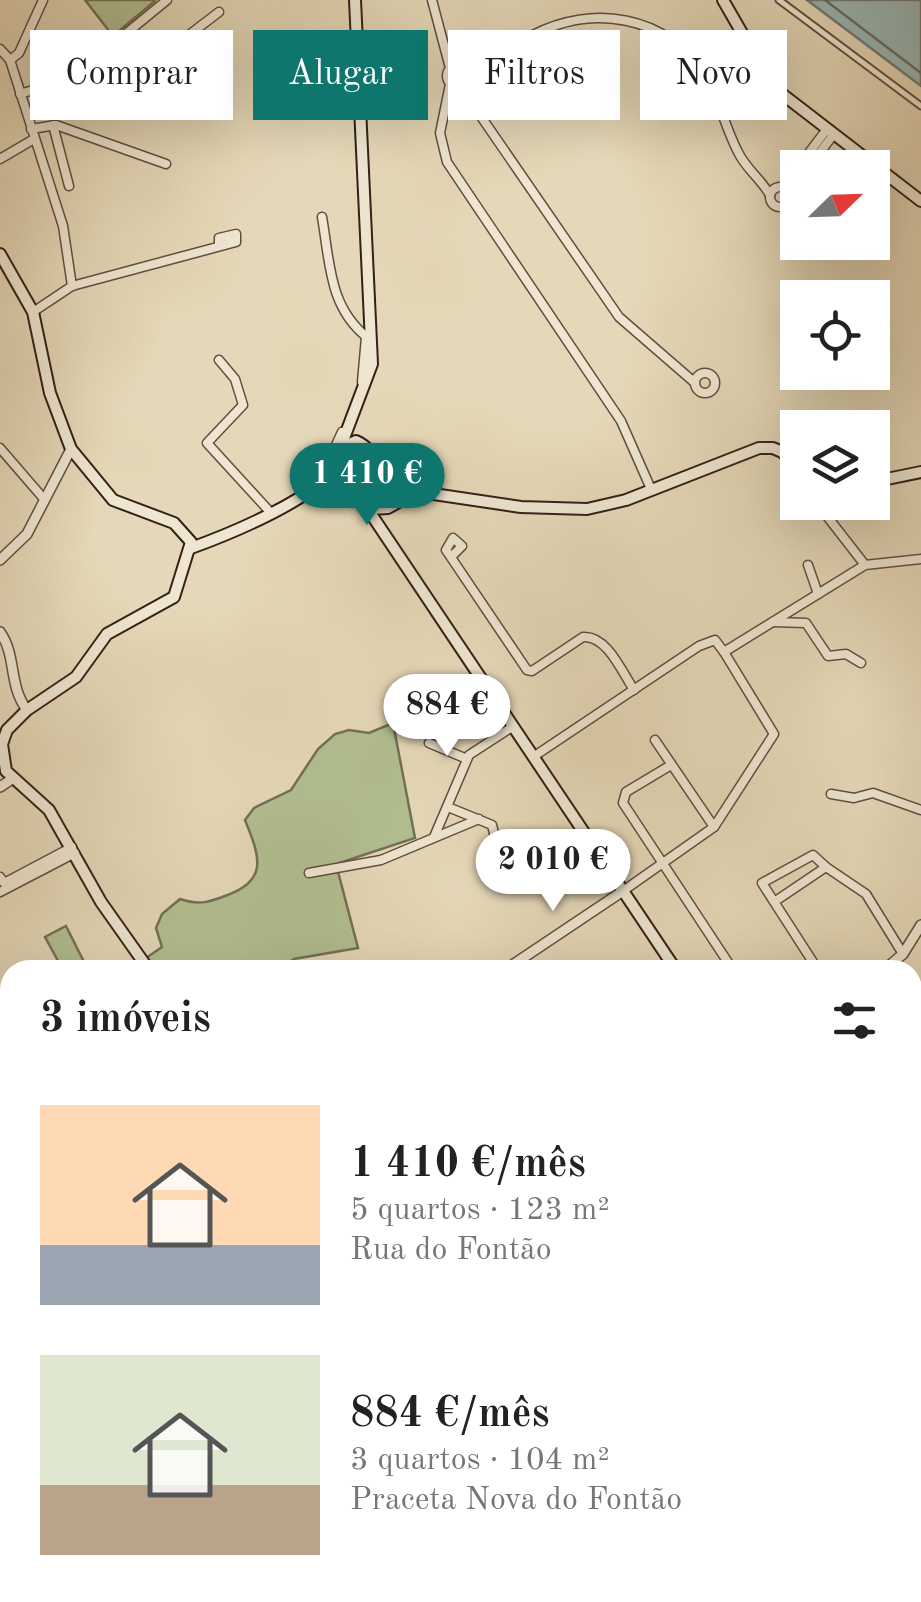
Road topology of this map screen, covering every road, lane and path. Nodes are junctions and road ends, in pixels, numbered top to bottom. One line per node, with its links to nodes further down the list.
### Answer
1 (43, 0): 13 (street)
2 (167, 0): 8 (street)
3 (355, 0): 35 (main road)
4 (432, 0): 12 (street)
5 (723, 0): 21 (main road)
6 (779, 0): 17 (street)
7 (219, 12): 9 (street)
8 (131, 30)
9 (195, 30)
10 (548, 30): 28 (street)
11 (0, 49): 13 (street)
12 (448, 52)
13 (10, 60): 15 (street)
14 (30, 91): 15 (street)
15 (20, 94): 20 (street)
16 (448, 100): 50 (street)
17 (921, 106)
18 (487, 120): 37 (street)
19 (53, 125): 20 (street); 26 (street); 27 (street)
20 (30, 129): 22 (street)
21 (830, 131): 23 (street); 24 (street); 29 (main road)
22 (34, 139): 25 (street); 33 (street)
23 (814, 150)
24 (819, 150)
25 (0, 159)
26 (166, 164)
27 (69, 186)
28 (780, 190)
29 (921, 201)
30 (322, 217): 35 (street)
31 (219, 246): 33 (street)
32 (0, 254): 34 (main road)
33 (72, 286): 34 (street)
34 (33, 312): 41 (main road)
35 (369, 339): 38 (main road); 47 (street)
36 (220, 360): 55 (street)
37 (696, 378)
38 (354, 422): 39 (main road); 43 (main road)
39 (366, 447): 43 (main road); 49 (main road)
40 (0, 448): 52 (street)
41 (72, 449): 52 (street); 58 (main road)
42 (780, 452): 50 (main road)
43 (338, 458): 45 (main road); 48 (main road)
44 (921, 472): 46 (main road)
45 (326, 478): 48 (main road); 55 (main road)
46 (890, 478)
47 (311, 481)
48 (350, 482): 53 (main road)
49 (393, 488): 51 (main road); 54 (main road)
50 (650, 490): 51 (main road)
51 (418, 494): 54 (main road)
52 (44, 499): 61 (street)
53 (361, 499): 54 (main road); 57 (main road)
54 (390, 505): 57 (main road)
55 (271, 513): 58 (main road)
56 (830, 520): 63 (street)
57 (392, 544): 71 (main road)
58 (191, 548): 70 (main road)
59 (454, 555): 69 (street)
60 (921, 559): 63 (street)
61 (0, 560)
62 (808, 565): 64 (street)
63 (865, 565): 64 (street)
64 (818, 594): 65 (street)
65 (773, 622): 67 (street); 68 (street)
66 (0, 632): 70 (street)
67 (724, 652): 69 (street); 84 (street)
68 (860, 663)
69 (634, 690): 75 (street)
70 (26, 710): 74 (main road)
71 (512, 726): 75 (main road); 76 (street)
72 (655, 740): 77 (street)
73 (429, 743): 76 (street)
74 (1, 755): 78 (main road)
75 (533, 757): 92 (main road)
76 (467, 759): 81 (street)
77 (671, 765): 84 (street); 87 (street)
78 (12, 779): 79 (street); 86 (main road)
79 (0, 787)
80 (832, 794): 82 (street)
81 (448, 807): 83 (street); 85 (street)
82 (921, 810)
83 (479, 819): 85 (street); 91 (street)
84 (714, 827): 87 (street)
85 (434, 837): 89 (street)
86 (73, 850): 90 (street); 93 (street); 97 (main road)
87 (663, 864): 92 (street); 100 (street)
88 (826, 867): 94 (street); 94 (street); 96 (street)
89 (309, 872)
90 (0, 877)
91 (505, 879)
92 (623, 891): 98 (street); 99 (main road)
93 (0, 892)
94 (774, 902): 101 (street)
95 (921, 926): 96 (street)
96 (903, 954): 102 (street)
97 (142, 960)
98 (521, 960)
99 (669, 960)
100 (725, 960)
101 (812, 960)
102 (896, 960)

